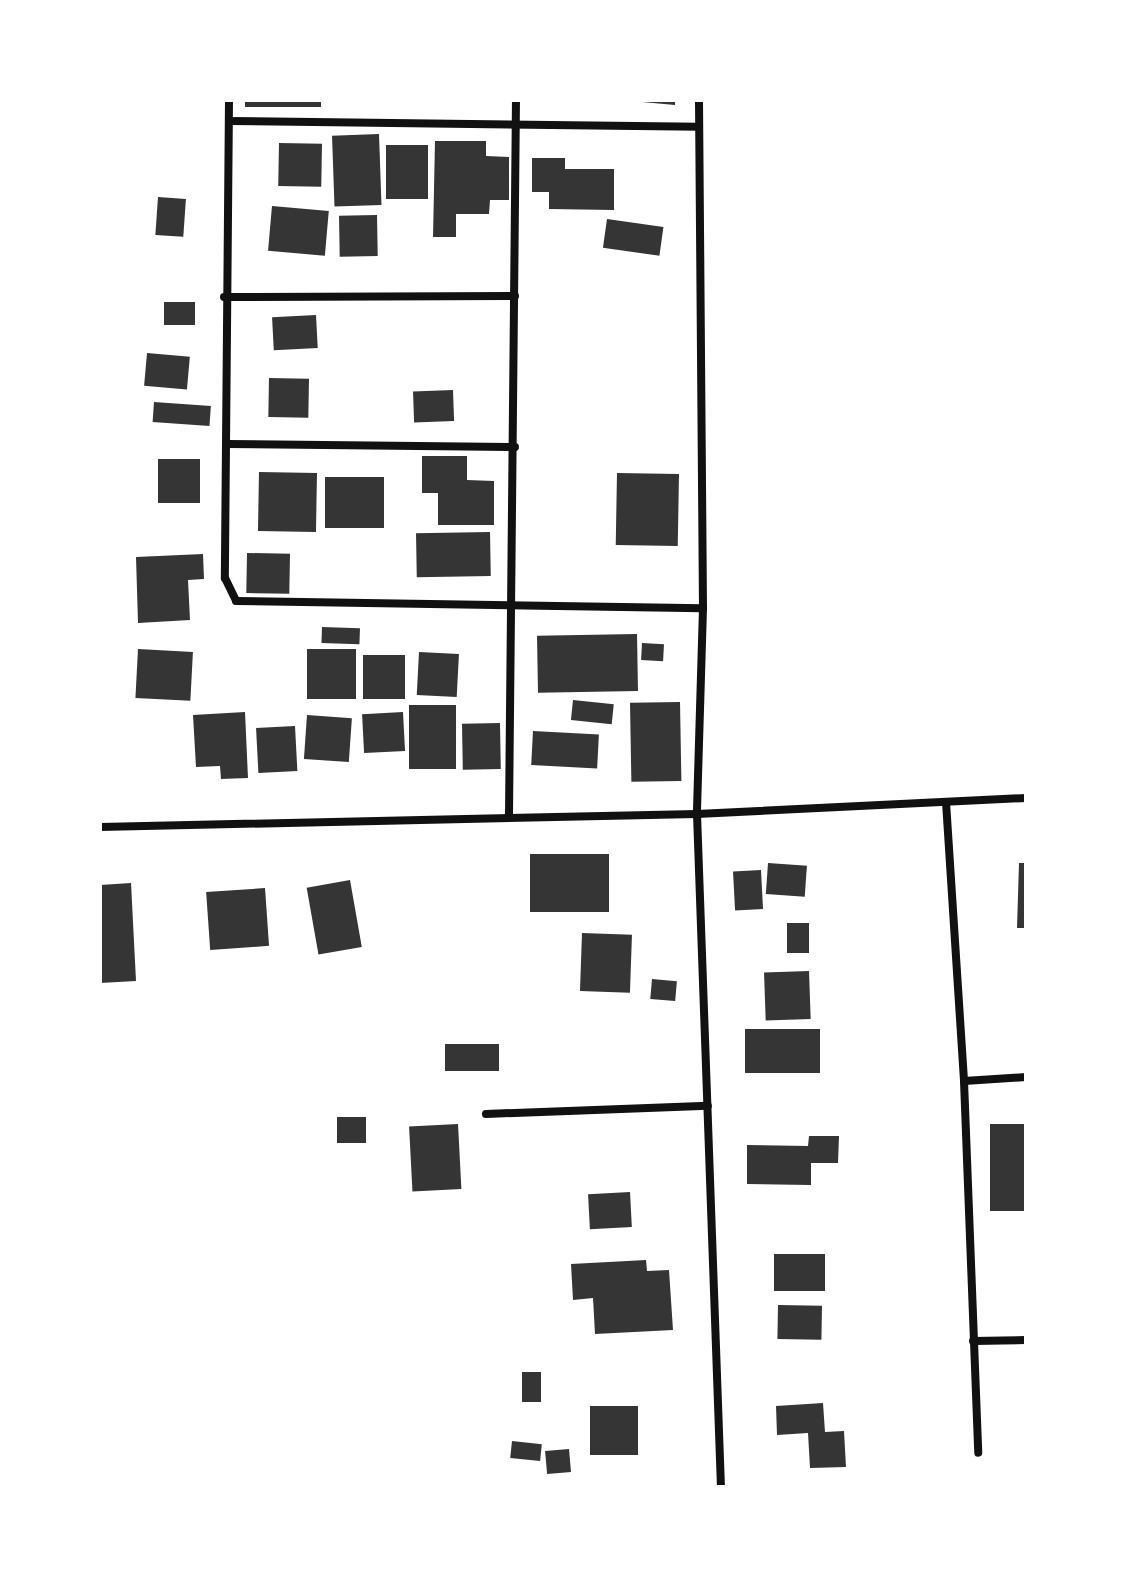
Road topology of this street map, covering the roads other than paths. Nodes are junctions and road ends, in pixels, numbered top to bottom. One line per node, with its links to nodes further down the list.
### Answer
1 (229, 100): 4 (street)
2 (516, 100): 5 (street)
3 (699, 100): 6 (street)
4 (229, 121): 5 (street); 8 (street)
5 (516, 125): 6 (street); 7 (street)
6 (699, 127): 12 (street)
7 (515, 296): 8 (street); 10 (street)
8 (224, 297): 9 (street)
9 (227, 444): 10 (street); 11 (street)
10 (515, 447): 11 (street)
11 (515, 607): 12 (street); 16 (street)
12 (703, 608): 15 (street)
13 (1026, 798): 14 (street)
14 (946, 802): 15 (street); 19 (street)
15 (697, 814): 16 (street); 20 (street)
16 (509, 815): 17 (street)
17 (100, 827)
18 (1026, 1077): 19 (street)
19 (964, 1081): 23 (street)
20 (708, 1106): 21 (street); 25 (street)
21 (486, 1114)
22 (1026, 1340): 23 (street)
23 (973, 1341): 24 (street)
24 (978, 1453)
25 (721, 1487)

